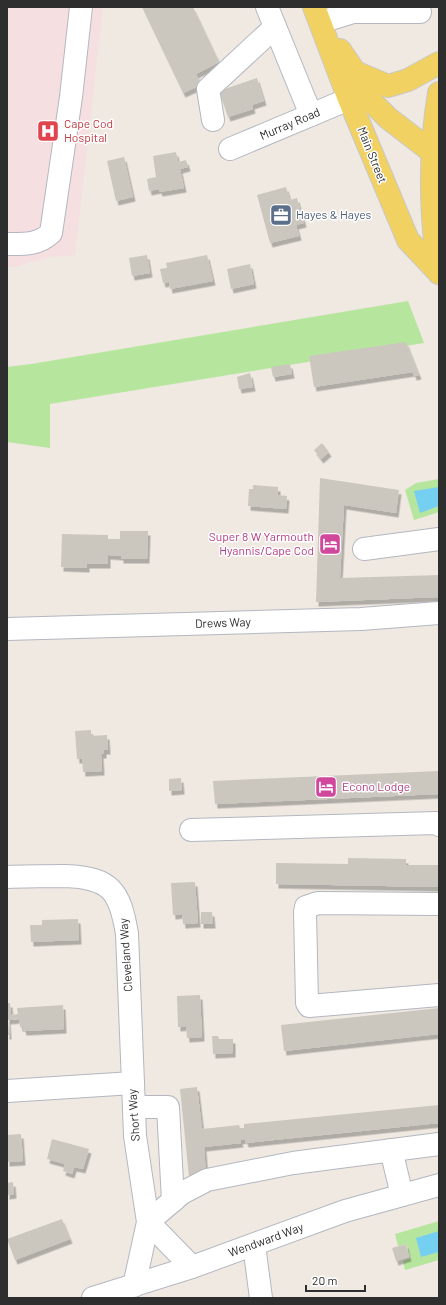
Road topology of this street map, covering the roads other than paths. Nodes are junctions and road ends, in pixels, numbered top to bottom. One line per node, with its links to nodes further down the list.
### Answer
1 (81, 7): 15 (street)
2 (267, 7): 6 (street)
3 (372, 9): 4 (street); 5 (street)
4 (427, 11)
5 (319, 18): 8 (main road); 10 (main road, Main Street)
6 (275, 27): 11 (street); 12 (street)
7 (439, 63): 8 (main road)
8 (355, 72): 14 (main road)
9 (439, 93): 14 (main road, Main Street)
10 (349, 99): 11 (street, Murray Road); 16 (main road, Main Street)
11 (311, 115): 13 (street, Murray Road)
12 (213, 120)
13 (230, 149)
14 (432, 152): 16 (main road, Main Street)
15 (7, 244)
16 (439, 273)
17 (436, 542): 18 (street)
18 (364, 549)
19 (439, 613): 20 (street, Drews Way)
20 (7, 629)
21 (439, 825): 22 (street)
22 (191, 830)
23 (7, 877): 26 (street, Cleveland Way)
24 (439, 904): 25 (street)
25 (439, 994)
26 (133, 1083): 27 (street, Short Way); 28 (street, Short Way)
27 (7, 1091)
28 (134, 1107): 33 (street); 34 (street, Short Way)
29 (439, 1144): 30 (street)
30 (391, 1150): 32 (street); 33 (street)
31 (439, 1185): 32 (street, Wendward Way)
32 (402, 1195): 35 (street, Wendward Way)
33 (173, 1201): 34 (street)
34 (148, 1222): 36 (street); 37 (street, Short Way)
35 (254, 1245): 36 (street, Wendward Way); 39 (street)
36 (192, 1267): 37 (street, Wendward Way)
37 (134, 1286): 38 (street, Wendward Way)
38 (94, 1298)
39 (261, 1298)

